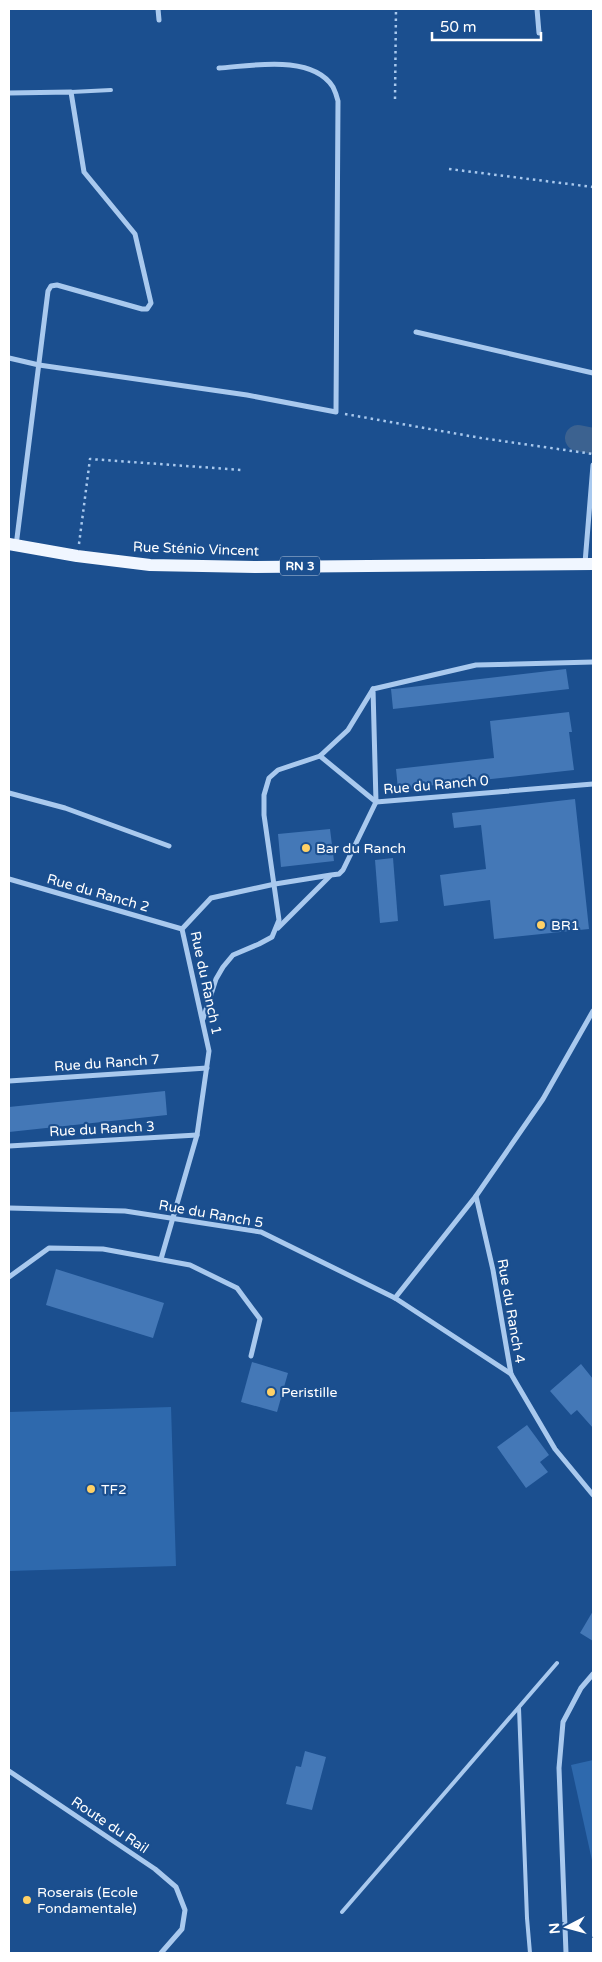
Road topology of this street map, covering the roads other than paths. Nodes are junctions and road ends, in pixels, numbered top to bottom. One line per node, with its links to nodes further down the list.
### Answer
1 (158, 9): 3 (street)
2 (537, 9): 4 (street)
3 (159, 20)
4 (539, 33)
5 (219, 68): 11 (street)
6 (111, 90): 7 (lane)
7 (72, 92): 8 (street); 11 (street)
8 (9, 93)
9 (416, 332): 12 (street)
10 (9, 358): 11 (street)
11 (39, 365): 14 (street)
12 (593, 373)
13 (593, 465): 15 (street)
14 (12, 545): 15 (main road, Rue Sténio Vincent / RN 3)
15 (589, 564)
16 (593, 662): 17 (street)
17 (373, 689): 18 (street); 21 (street, Rue du Ranch 0)
18 (320, 756): 21 (street); 25 (street)
19 (593, 784): 21 (street, Rue du Ranch 0)
20 (9, 793): 22 (street)
21 (376, 802): 23 (street)
22 (170, 846)
23 (331, 875): 25 (street, Rue du Ranch 1); 26 (street)
24 (9, 879): 27 (street, Rue du Ranch 2)
25 (275, 884): 26 (street); 27 (street, Rue du Ranch 1)
26 (277, 928): 29 (street)
27 (182, 929): 29 (street, Rue du Ranch 1)
28 (593, 1011): 34 (street)
29 (202, 1020): 30 (street, Rue du Ranch 1)
30 (207, 1068): 31 (street, Rue du Ranch 7); 32 (street, Rue du Ranch 1)
31 (9, 1081)
32 (197, 1135): 33 (street, Rue du Ranch 3); 36 (street, Rue du Ranch 1)
33 (9, 1146)
34 (476, 1196): 39 (street); 41 (street, Rue du Ranch 4)
35 (9, 1208): 36 (street, Rue du Ranch 5)
36 (172, 1218): 37 (street, Rue du Ranch 1); 39 (street, Rue du Ranch 5)
37 (161, 1260): 38 (street); 40 (street)
38 (9, 1278)
39 (395, 1298): 41 (street, Rue du Ranch 5)
40 (251, 1356)
41 (511, 1374): 42 (street, Rue du Ranch 4)
42 (593, 1495)
43 (557, 1663): 45 (lane)
44 (593, 1674): 50 (street)
45 (519, 1708): 47 (lane); 49 (lane)
46 (9, 1771): 48 (street, Route du Rail)
47 (342, 1912)
48 (160, 1953)
49 (530, 1953)
50 (566, 1953)

